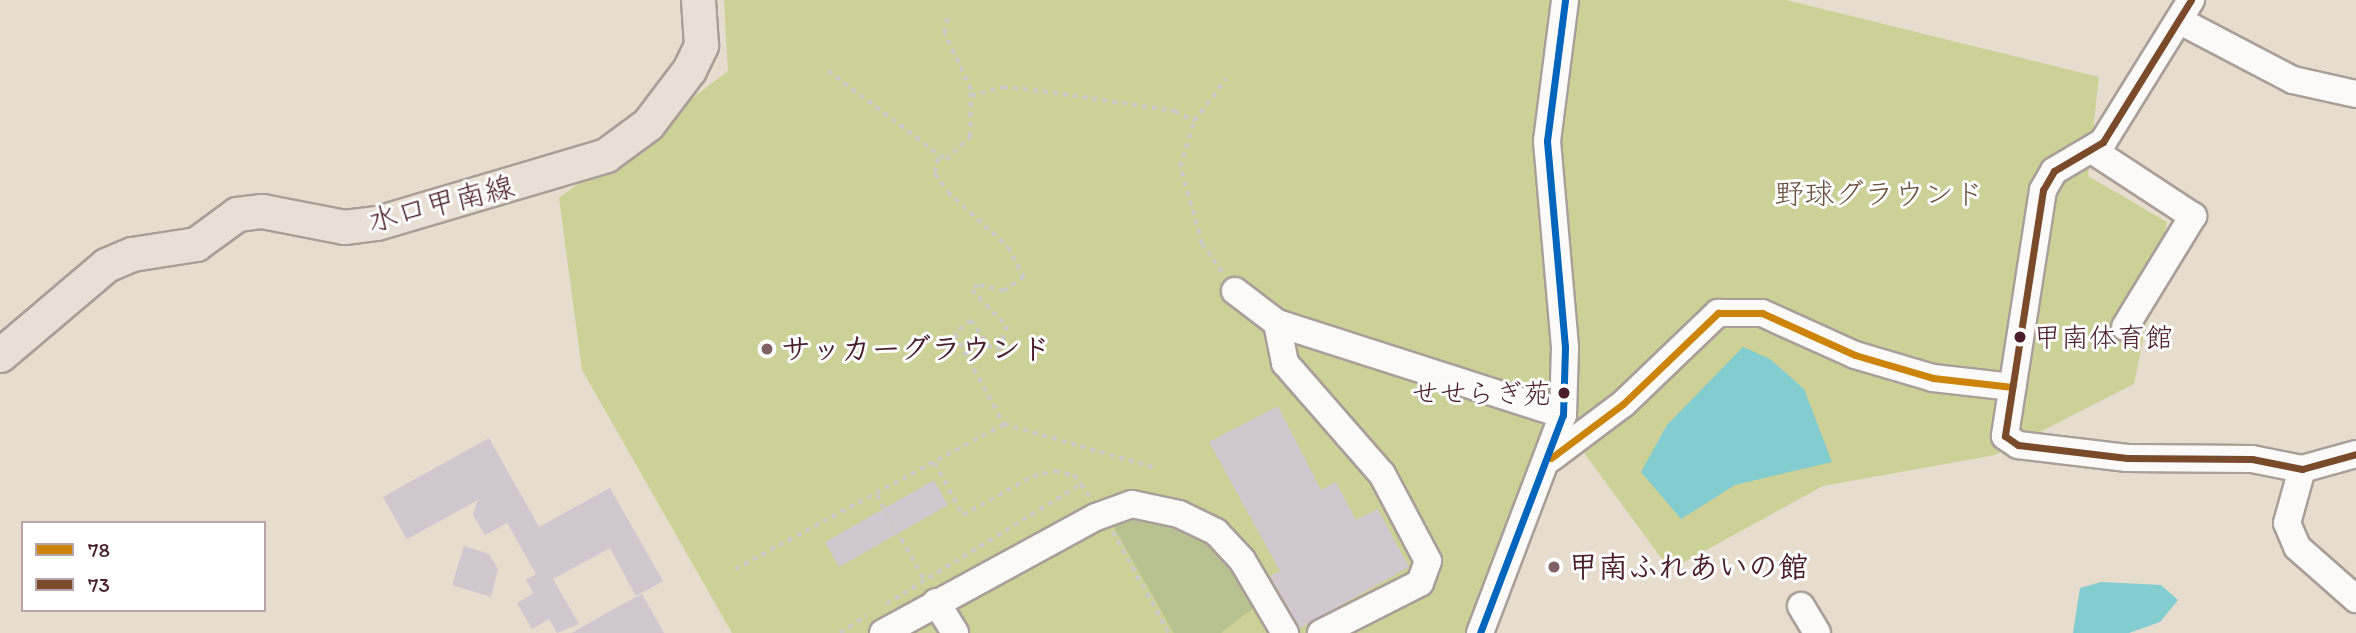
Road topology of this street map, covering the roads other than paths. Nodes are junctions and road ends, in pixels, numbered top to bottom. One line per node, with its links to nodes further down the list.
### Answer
1 (698, 0): 9 (main road, 水口甲南線)
2 (1565, 0): 11 (street)
3 (2186, 11): 4 (street); 5 (street)
4 (2356, 94)
5 (2092, 150): 8 (street); 10 (street)
6 (1236, 291): 7 (street)
7 (1277, 323): 11 (street); 21 (street)
8 (2125, 327)
9 (0, 355)
10 (2012, 387): 13 (street); 14 (street)
11 (1563, 415): 13 (street)
12 (2356, 454): 14 (street)
13 (1550, 458): 22 (street)
14 (2302, 469): 15 (street)
15 (2356, 598)
16 (936, 602): 18 (street); 19 (street); 20 (street)
17 (1801, 606): 23 (street)
18 (883, 633)
19 (955, 633)
20 (1285, 633)
21 (1321, 633)
22 (1480, 633)
23 (1817, 633)

